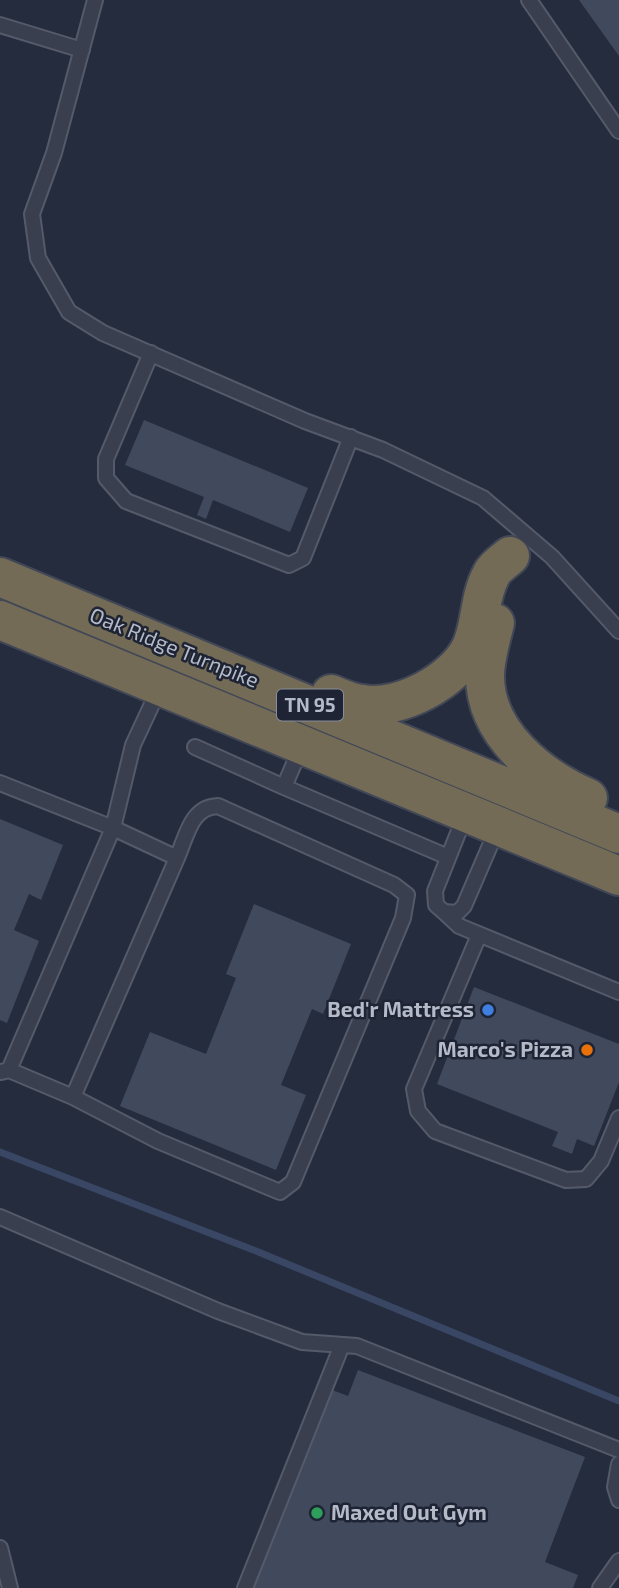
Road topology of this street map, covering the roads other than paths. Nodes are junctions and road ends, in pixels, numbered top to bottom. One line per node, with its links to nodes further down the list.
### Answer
1 (95, 0): 4 (lane)
2 (529, 0): 5 (lane)
3 (0, 25): 4 (lane)
4 (82, 50): 6 (lane)
5 (619, 131)
6 (151, 353): 7 (lane); 7 (lane)
7 (351, 437): 8 (lane)
8 (516, 542): 12 (highway); 13 (lane); 22 (highway)
9 (0, 560): 12 (highway)
10 (0, 577): 12 (highway, Oak Ridge Turnpike / TN 95)
11 (0, 620): 15 (highway, Oak Ridge Turnpike / TN 95)
12 (120, 626): 17 (highway, Oak Ridge Turnpike / TN 95)
13 (619, 631)
14 (0, 634): 15 (highway)
15 (67, 647): 16 (highway, Oak Ridge Turnpike / TN 95)
16 (161, 685): 17 (highway, Oak Ridge Turnpike / TN 95); 23 (lane)
17 (310, 725): 20 (lane); 21 (highway, Oak Ridge Turnpike / TN 95)
18 (195, 747): 20 (lane)
19 (0, 783): 23 (lane)
20 (284, 787): 25 (lane)
21 (490, 801): 24 (highway, Oak Ridge Turnpike / TN 95); 25 (lane); 27 (highway, Oak Ridge Turnpike / TN 95); 28 (lane)
22 (619, 811)
23 (113, 828): 26 (lane); 31 (lane)
24 (619, 834)
25 (448, 857): 28 (lane)
26 (177, 858): 32 (lane); 32 (lane)
27 (619, 876)
28 (444, 912): 29 (lane)
29 (479, 935): 30 (lane); 33 (lane)
30 (619, 992)
31 (4, 1071): 32 (lane)
32 (74, 1097)
33 (619, 1118)
34 (0, 1217): 35 (lane)
35 (342, 1345): 36 (lane); 42 (lane)
36 (619, 1450)
37 (619, 1464): 38 (lane)
38 (619, 1500)
39 (0, 1548): 41 (lane)
40 (619, 1561): 43 (lane)
41 (10, 1588)
42 (245, 1588)
43 (600, 1588)

